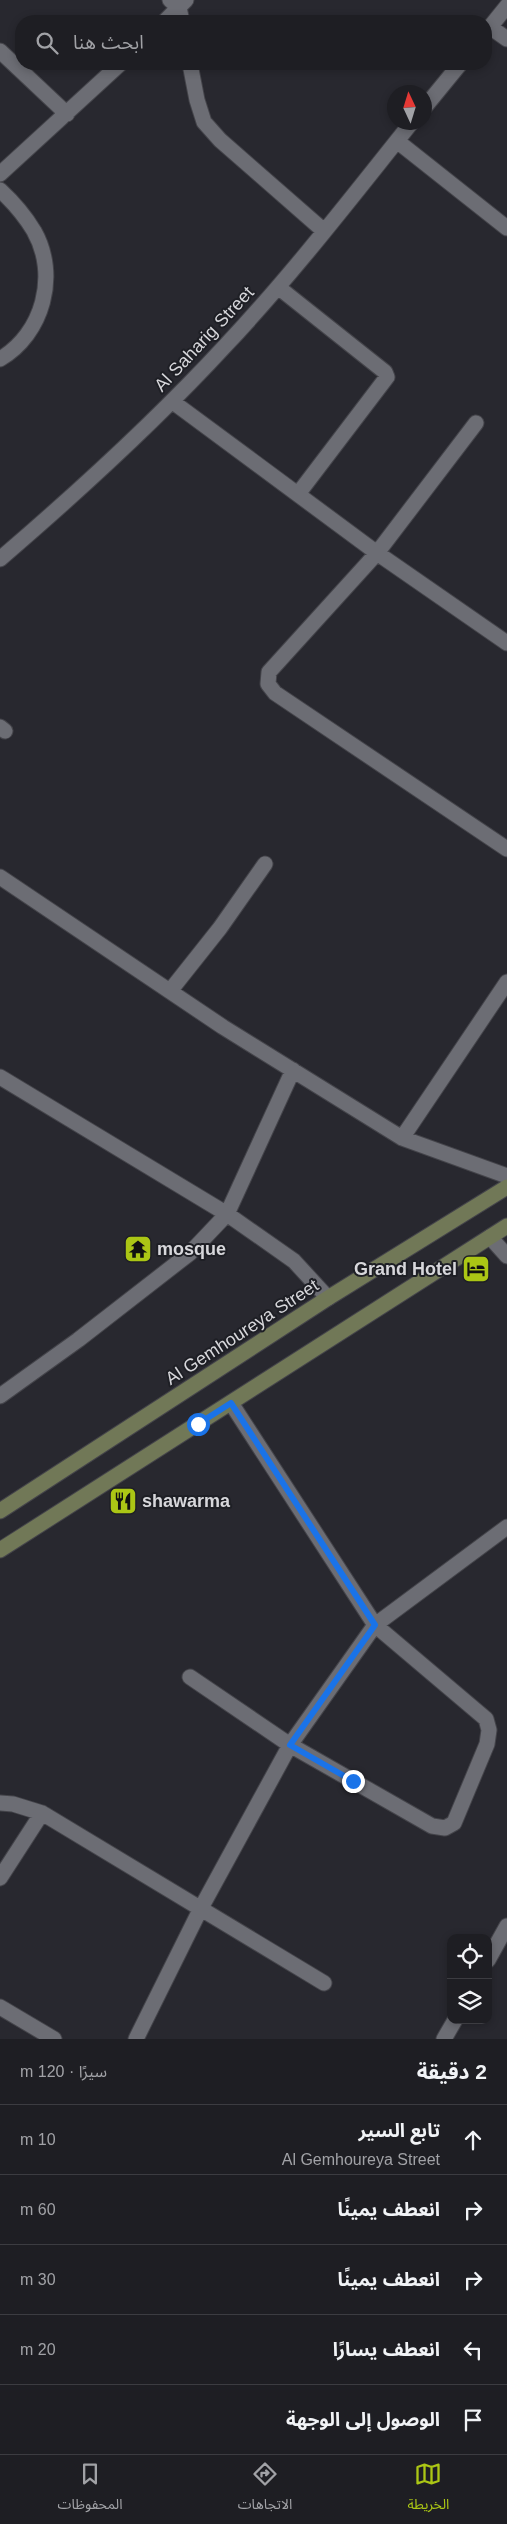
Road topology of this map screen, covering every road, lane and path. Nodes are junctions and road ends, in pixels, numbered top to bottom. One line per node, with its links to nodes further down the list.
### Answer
1 (507, 6): 2 (street)
2 (492, 25)
3 (492, 32): 4 (street)
4 (507, 40)
5 (0, 51): 6 (street)
6 (15, 65)
7 (20, 70): 12 (street)
8 (114, 70): 12 (street)
9 (191, 70): 18 (street)
10 (455, 70): 11 (street)
11 (432, 98)
12 (67, 114): 15 (street)
13 (406, 130): 14 (street, Al Saharig Street)
14 (397, 141): 17 (street); 18 (street, Al Saharig Street)
15 (0, 174)
16 (0, 190): 20 (street)
17 (507, 228)
18 (324, 231): 19 (street, Al Saharig Street)
19 (278, 287): 21 (street, Al Saharig Street); 23 (street)
20 (0, 359)
21 (172, 402): 23 (street); 25 (street, Al Saharig Street)
22 (476, 423): 24 (street)
23 (298, 494): 24 (street)
24 (377, 553): 26 (street); 27 (street)
25 (0, 560)
26 (507, 644)
27 (507, 849)
28 (266, 864): 31 (street)
29 (0, 877): 31 (street)
30 (507, 982): 34 (street)
31 (170, 992): 32 (street)
32 (293, 1070): 34 (street); 37 (street)
33 (0, 1076): 37 (street)
34 (402, 1138): 35 (street)
35 (507, 1176)
36 (507, 1187): 41 (main road, Al Gemhoureya Street)
37 (227, 1214): 41 (street); 42 (street)
38 (507, 1226): 39 (main road)
39 (490, 1237): 40 (street); 43 (main road)
40 (507, 1256)
41 (328, 1298): 44 (main road, Al Gemhoureya Street)
42 (0, 1396)
43 (231, 1403): 46 (main road); 47 (street)
44 (0, 1511)
45 (507, 1527): 47 (street)
46 (0, 1550)
47 (375, 1625): 49 (street); 49 (street)
48 (190, 1677): 49 (street)
49 (290, 1745): 53 (street)
50 (0, 1803): 51 (street)
51 (42, 1813): 52 (street); 53 (street)
52 (0, 1878)
53 (201, 1908): 56 (street); 60 (street)
54 (507, 1926): 55 (street)
55 (492, 1953)
56 (324, 1983)
57 (0, 2008): 59 (street)
58 (453, 2024): 61 (street)
59 (54, 2039)
60 (136, 2039)
61 (444, 2039)

